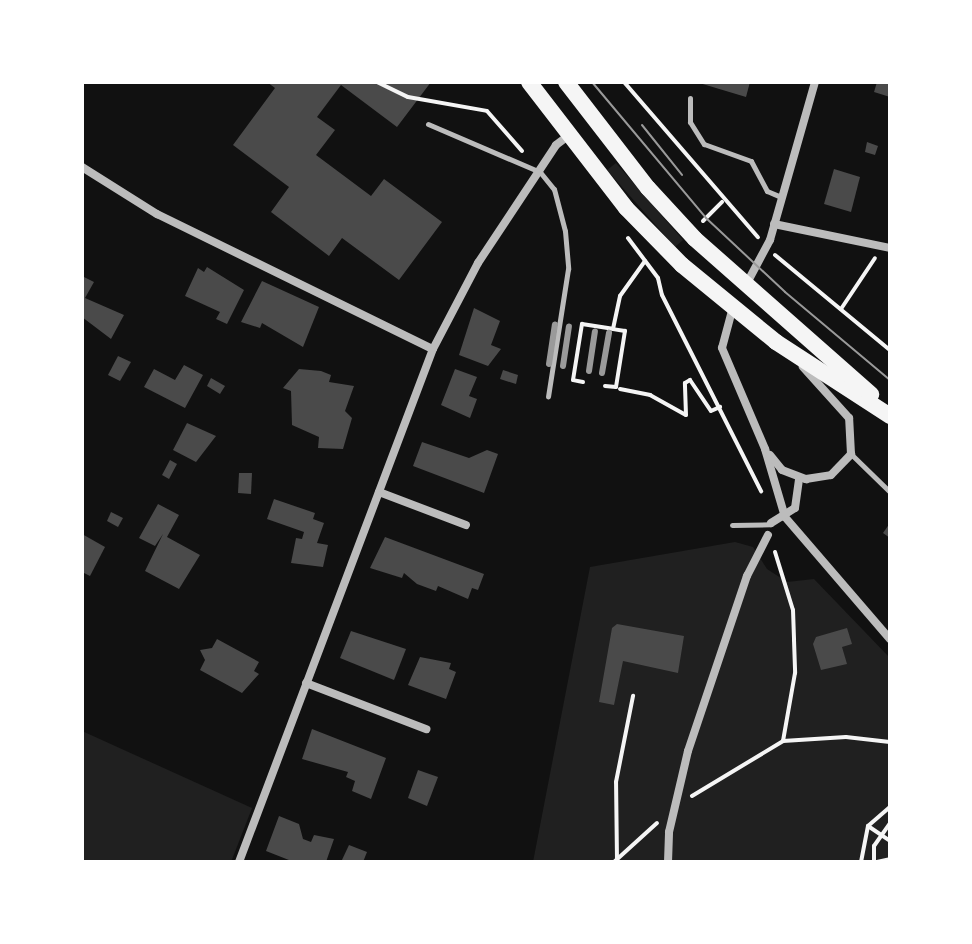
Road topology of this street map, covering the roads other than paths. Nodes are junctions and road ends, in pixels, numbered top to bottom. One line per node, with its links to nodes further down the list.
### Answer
1 (529, 82): 6 (main road)
2 (566, 82): 12 (main road)
3 (815, 82): 9 (street)
4 (690, 98): 9 (lane)
5 (428, 124): 8 (lane)
6 (568, 136): 8 (street); 13 (main road)
7 (82, 167): 15 (street)
8 (540, 172): 15 (street); 16 (lane)
9 (782, 197): 10 (street)
10 (774, 224): 11 (street); 12 (street)
11 (890, 248)
12 (747, 283): 17 (main road)
13 (733, 307): 14 (main road); 18 (street)
14 (776, 342): 17 (main road); 19 (street)
15 (433, 349): 21 (street)
16 (548, 396)
17 (890, 414)
18 (765, 449): 20 (street); 23 (street)
19 (851, 454): 20 (street); 22 (lane)
20 (799, 478): 23 (street)
21 (379, 492): 25 (street); 29 (street)
22 (890, 492)
23 (785, 517): 24 (street); 28 (street)
24 (771, 523): 26 (lane)
25 (466, 525)
26 (732, 525)
27 (768, 535): 32 (street)
28 (890, 639)
29 (306, 683): 30 (street); 31 (street)
30 (426, 729)
31 (239, 862)
32 (668, 862)

